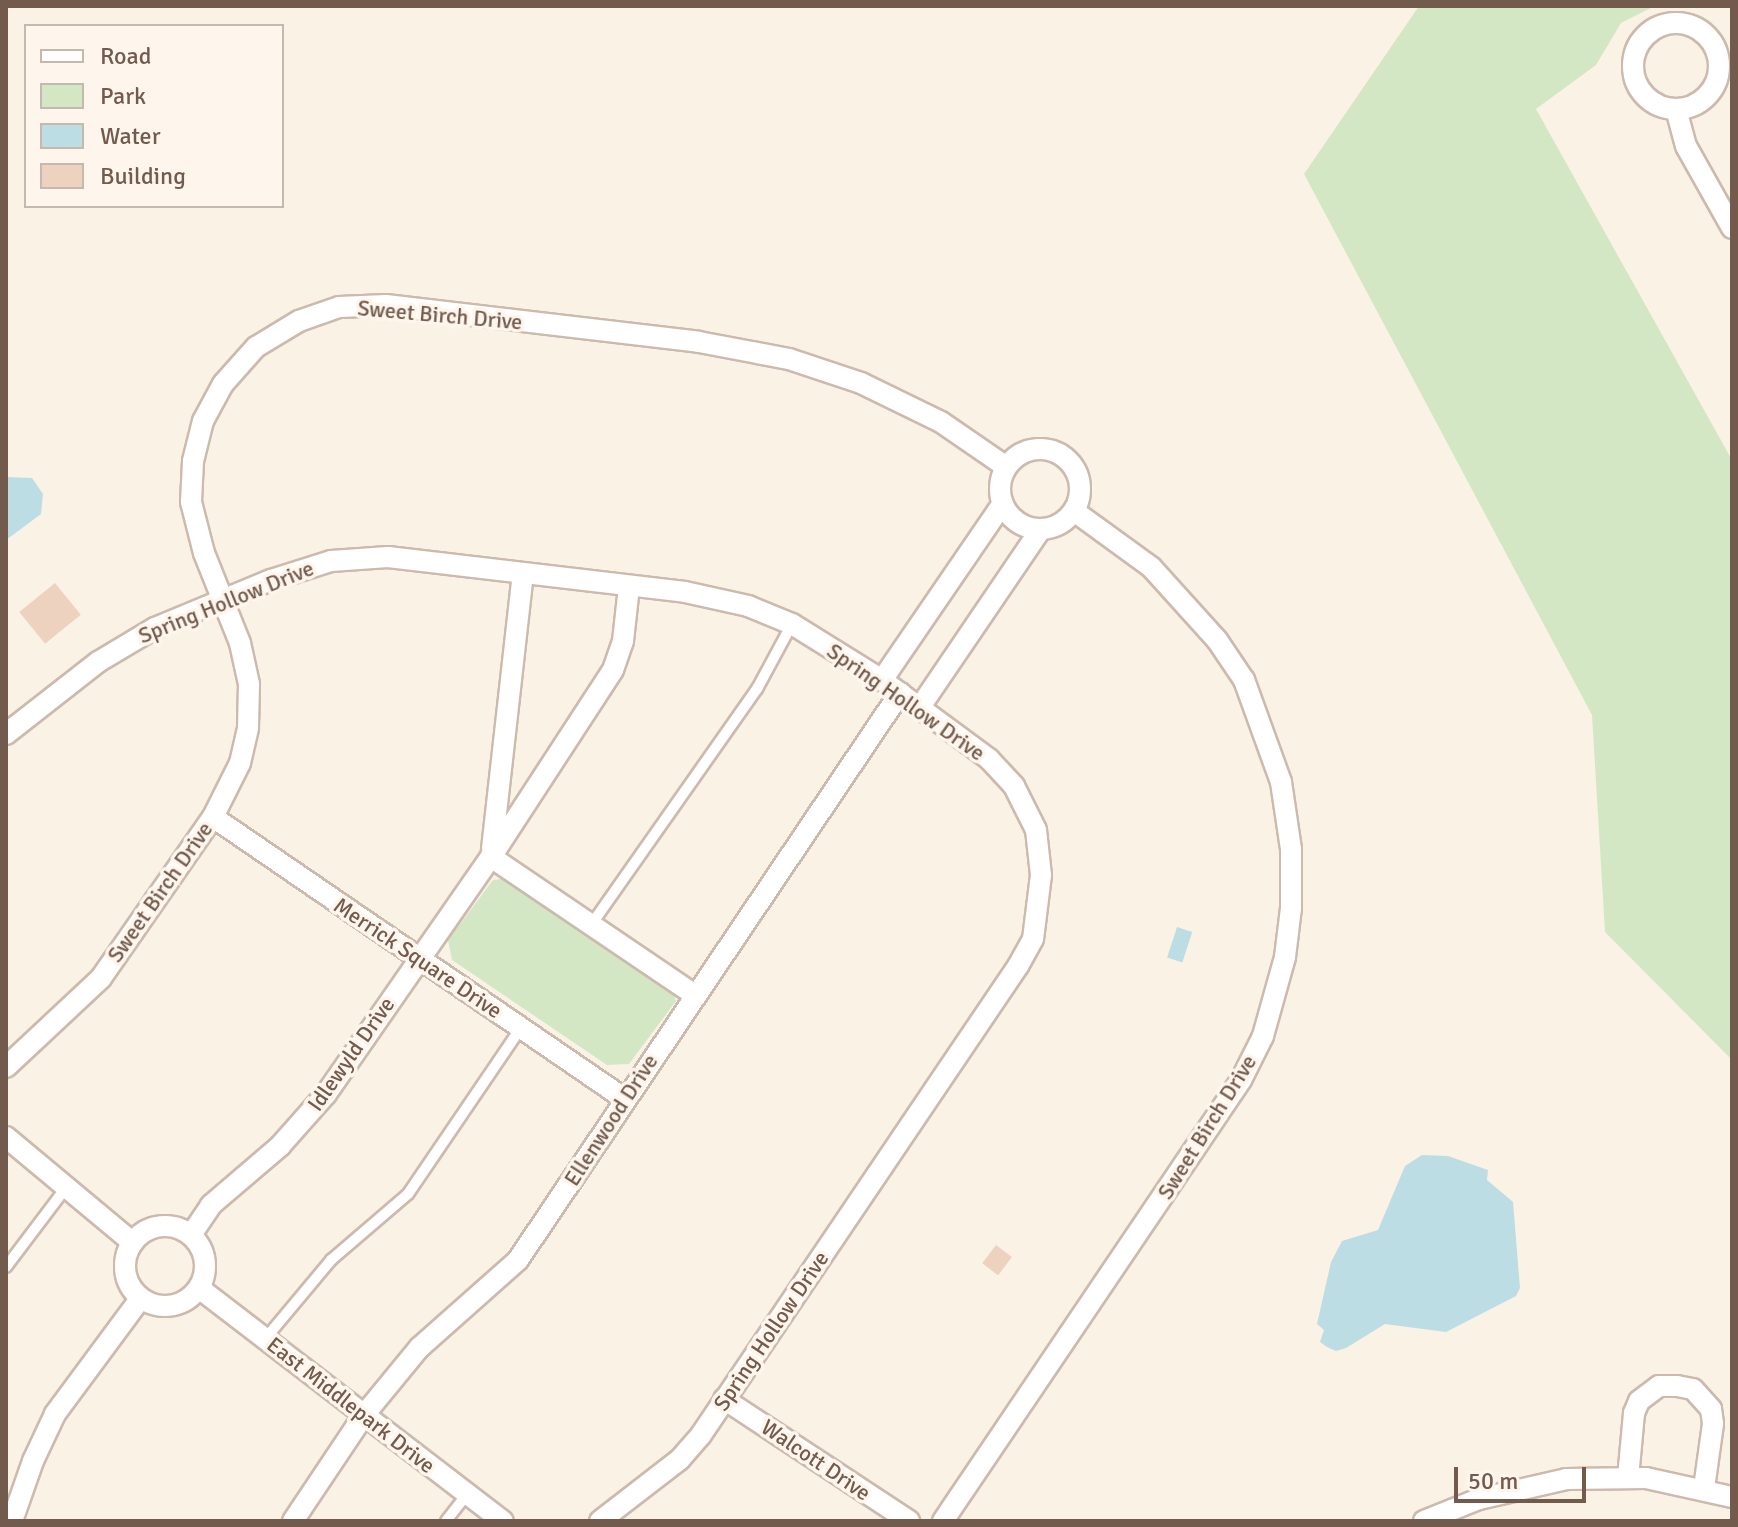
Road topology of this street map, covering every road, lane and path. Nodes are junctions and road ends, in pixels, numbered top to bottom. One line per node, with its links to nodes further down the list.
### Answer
1 (1676, 109): 1 (street); 2 (street)
2 (1732, 228)
3 (1005, 466): 4 (street); 5 (street); 9 (street, Sweet Birch Drive)
4 (1003, 503): 6 (street); 11 (street)
5 (1074, 511): 6 (street); 43 (street, Sweet Birch Drive)
6 (1041, 529): 13 (street)
7 (523, 574): 8 (street, Spring Hollow Drive); 9 (street, Spring Hollow Drive); 16 (street, Idlewyld Drive)
8 (629, 587): 10 (street, Spring Hollow Drive); 16 (street, Idlewyld Drive)
9 (222, 599): 14 (street, Spring Hollow Drive); 15 (street, Sweet Birch Drive)
10 (792, 624): 11 (street, Spring Hollow Drive); 17 (lane)
11 (882, 680): 12 (street, Spring Hollow Drive)
12 (900, 693): 13 (street, Spring Hollow Drive); 19 (street, Ellenwood Drive)
13 (920, 707): 31 (street, Spring Hollow Drive)
14 (6, 734)
15 (213, 817): 18 (street, Merrick Square Drive); 21 (street, Sweet Birch Drive)
16 (491, 857): 17 (street); 18 (street, Idlewyld Drive)
17 (591, 925): 19 (street)
18 (418, 958): 20 (street, Merrick Square Drive); 25 (street, Idlewyld Drive)
19 (695, 995): 22 (street, Ellenwood Drive)
20 (521, 1028): 22 (street, Merrick Square Drive); 30 (lane)
21 (6, 1067)
22 (624, 1098): 32 (street, Ellenwood Drive)
23 (6, 1137): 24 (street)
24 (65, 1189): 26 (street); 27 (lane)
25 (191, 1235): 26 (street); 28 (street)
26 (133, 1243): 29 (street)
27 (6, 1267)
28 (199, 1288): 29 (street); 30 (street, East Middlepark Drive)
29 (140, 1299): 37 (street)
30 (265, 1339): 32 (street, East Middlepark Drive)
31 (724, 1399): 41 (street, Spring Hollow Drive); 42 (street, Walcott Drive)
32 (364, 1415): 35 (street, East Middlepark Drive); 38 (street, Ellenwood Drive)
33 (1628, 1478): 34 (street); 34 (street); 44 (street)
34 (1704, 1488): 36 (street)
35 (467, 1494): 39 (lane); 40 (street, East Middlepark Drive)
36 (1732, 1497)
37 (12, 1521)
38 (293, 1521)
39 (446, 1521)
40 (503, 1521)
41 (600, 1521)
42 (909, 1521)
43 (943, 1521)
44 (1424, 1521)

